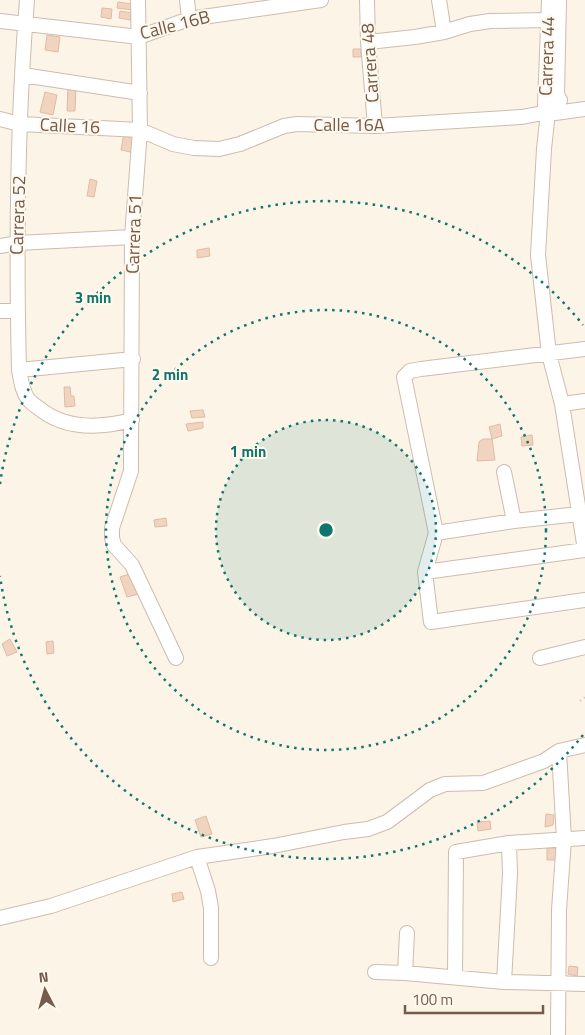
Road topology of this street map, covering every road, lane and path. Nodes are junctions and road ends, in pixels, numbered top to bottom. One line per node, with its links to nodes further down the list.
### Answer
1 (27, 0): 13 (street, Carrera 52)
2 (138, 0): 15 (street, Carrera 51)
3 (188, 0): 10 (street)
4 (321, 0): 9 (street, Calle 16B)
5 (367, 0): 16 (street, Carrera 48)
6 (440, 0): 14 (street)
7 (549, 0): 11 (street, Carrera 44)
8 (559, 0): 19 (street, Carrera 44)
9 (253, 4): 10 (street, Calle 16B)
10 (189, 20): 15 (street, Calle 16B)
11 (548, 20): 14 (street); 22 (street, Carrera 44)
12 (0, 21): 13 (street, Calle 16B)
13 (25, 24): 15 (street, Calle 16B); 17 (street, Carrera 52)
14 (444, 32): 16 (street)
15 (140, 37): 18 (street, Carrera 51)
16 (368, 42): 25 (street, Carrera 48)
17 (23, 75): 18 (street); 24 (street, Carrera 52)
18 (140, 92): 26 (street, Carrera 51)
19 (560, 100): 20 (street); 22 (street)
20 (585, 100)
21 (585, 109): 22 (street)
22 (548, 112): 25 (street, Calle 16A); 33 (street, Carrera 44)
23 (0, 119): 24 (street, Calle 16)
24 (20, 124): 26 (street, Calle 16); 28 (street, Carrera 52)
25 (375, 126): 26 (street, Calle 16A)
26 (140, 130): 27 (street, Carrera 51)
27 (132, 237): 28 (street); 34 (street, Carrera 51)
28 (18, 243): 29 (street); 31 (street, Carrera 52)
29 (0, 246)
30 (0, 311): 31 (street)
31 (18, 311): 35 (street, Carrera 52)
32 (585, 350): 33 (street)
33 (550, 354): 37 (street, Carrera 44); 44 (street)
34 (133, 359): 35 (street); 38 (street, Carrera 51)
35 (19, 370): 38 (street, Carrera 52)
36 (585, 401): 37 (street)
37 (562, 404): 40 (street, Carrera 44)
38 (132, 420): 49 (street, Carrera 51)
39 (585, 464): 40 (street)
40 (570, 466): 42 (street, Carrera 44)
41 (504, 472): 43 (street)
42 (579, 514): 43 (street); 45 (street, Carrera 44)
43 (514, 521): 44 (street)
44 (436, 533): 46 (street)
45 (585, 550): 46 (street)
46 (425, 572): 47 (street)
47 (585, 600)
48 (585, 647): 50 (street)
49 (176, 658)
50 (540, 658)
51 (585, 697): 52 (path)
52 (580, 701)
53 (585, 745): 54 (street)
54 (559, 751): 56 (street); 58 (street)
55 (585, 838): 56 (street)
56 (564, 839): 57 (street); 66 (street)
57 (509, 843): 64 (street); 65 (street)
58 (197, 858): 59 (street); 61 (street)
59 (0, 918)
60 (407, 932): 63 (street)
61 (211, 958)
62 (375, 972): 63 (street)
63 (405, 973): 64 (street)
64 (455, 977): 65 (street)
65 (504, 982): 66 (street)
66 (558, 984): 67 (street); 68 (street)
67 (585, 984)
68 (558, 1035)

